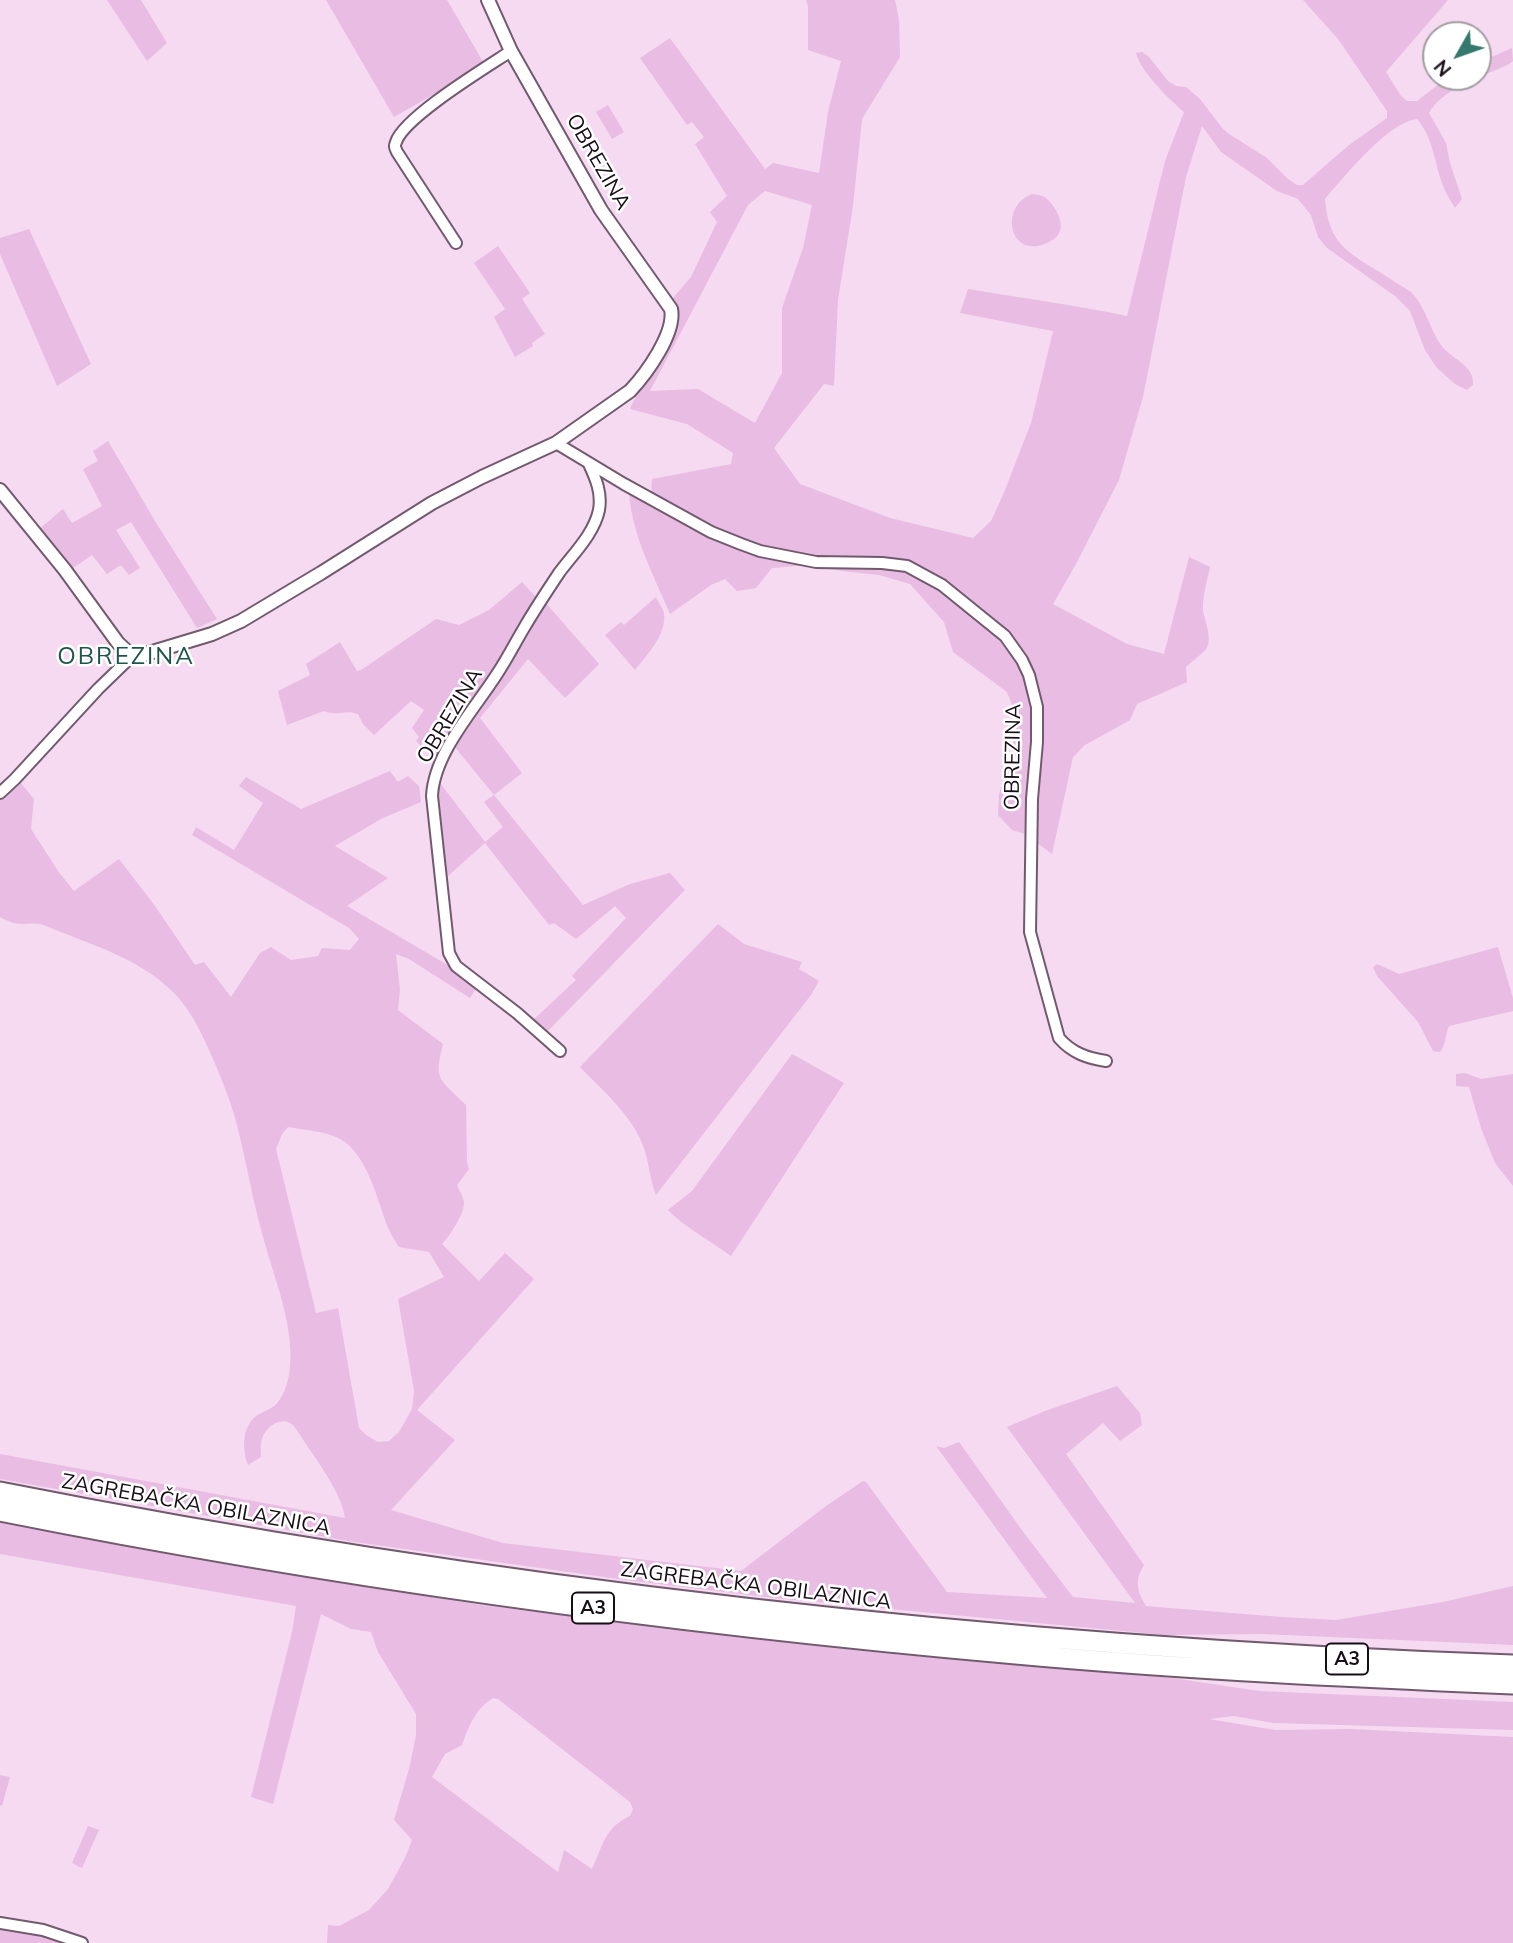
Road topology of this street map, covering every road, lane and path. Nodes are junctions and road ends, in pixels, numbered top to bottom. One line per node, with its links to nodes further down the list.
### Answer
1 (488, 0): 2 (street, OBREZINA)
2 (511, 51): 3 (street); 4 (street, OBREZINA)
3 (456, 243)
4 (556, 443): 5 (street, OBREZINA); 7 (street, OBREZINA)
5 (589, 464): 9 (street, OBREZINA); 10 (street, OBREZINA)
6 (0, 490): 7 (street)
7 (132, 656): 8 (street)
8 (0, 793)
9 (560, 1051)
10 (1106, 1062)
11 (0, 1492): 13 (highway, ZAGREBAČKA OBILAZNICA / A3)
12 (0, 1511): 14 (highway, ZAGREBAČKA OBILAZNICA / A3)
13 (1513, 1665)
14 (1513, 1684)
15 (0, 1923): 16 (street)
16 (82, 1943)

